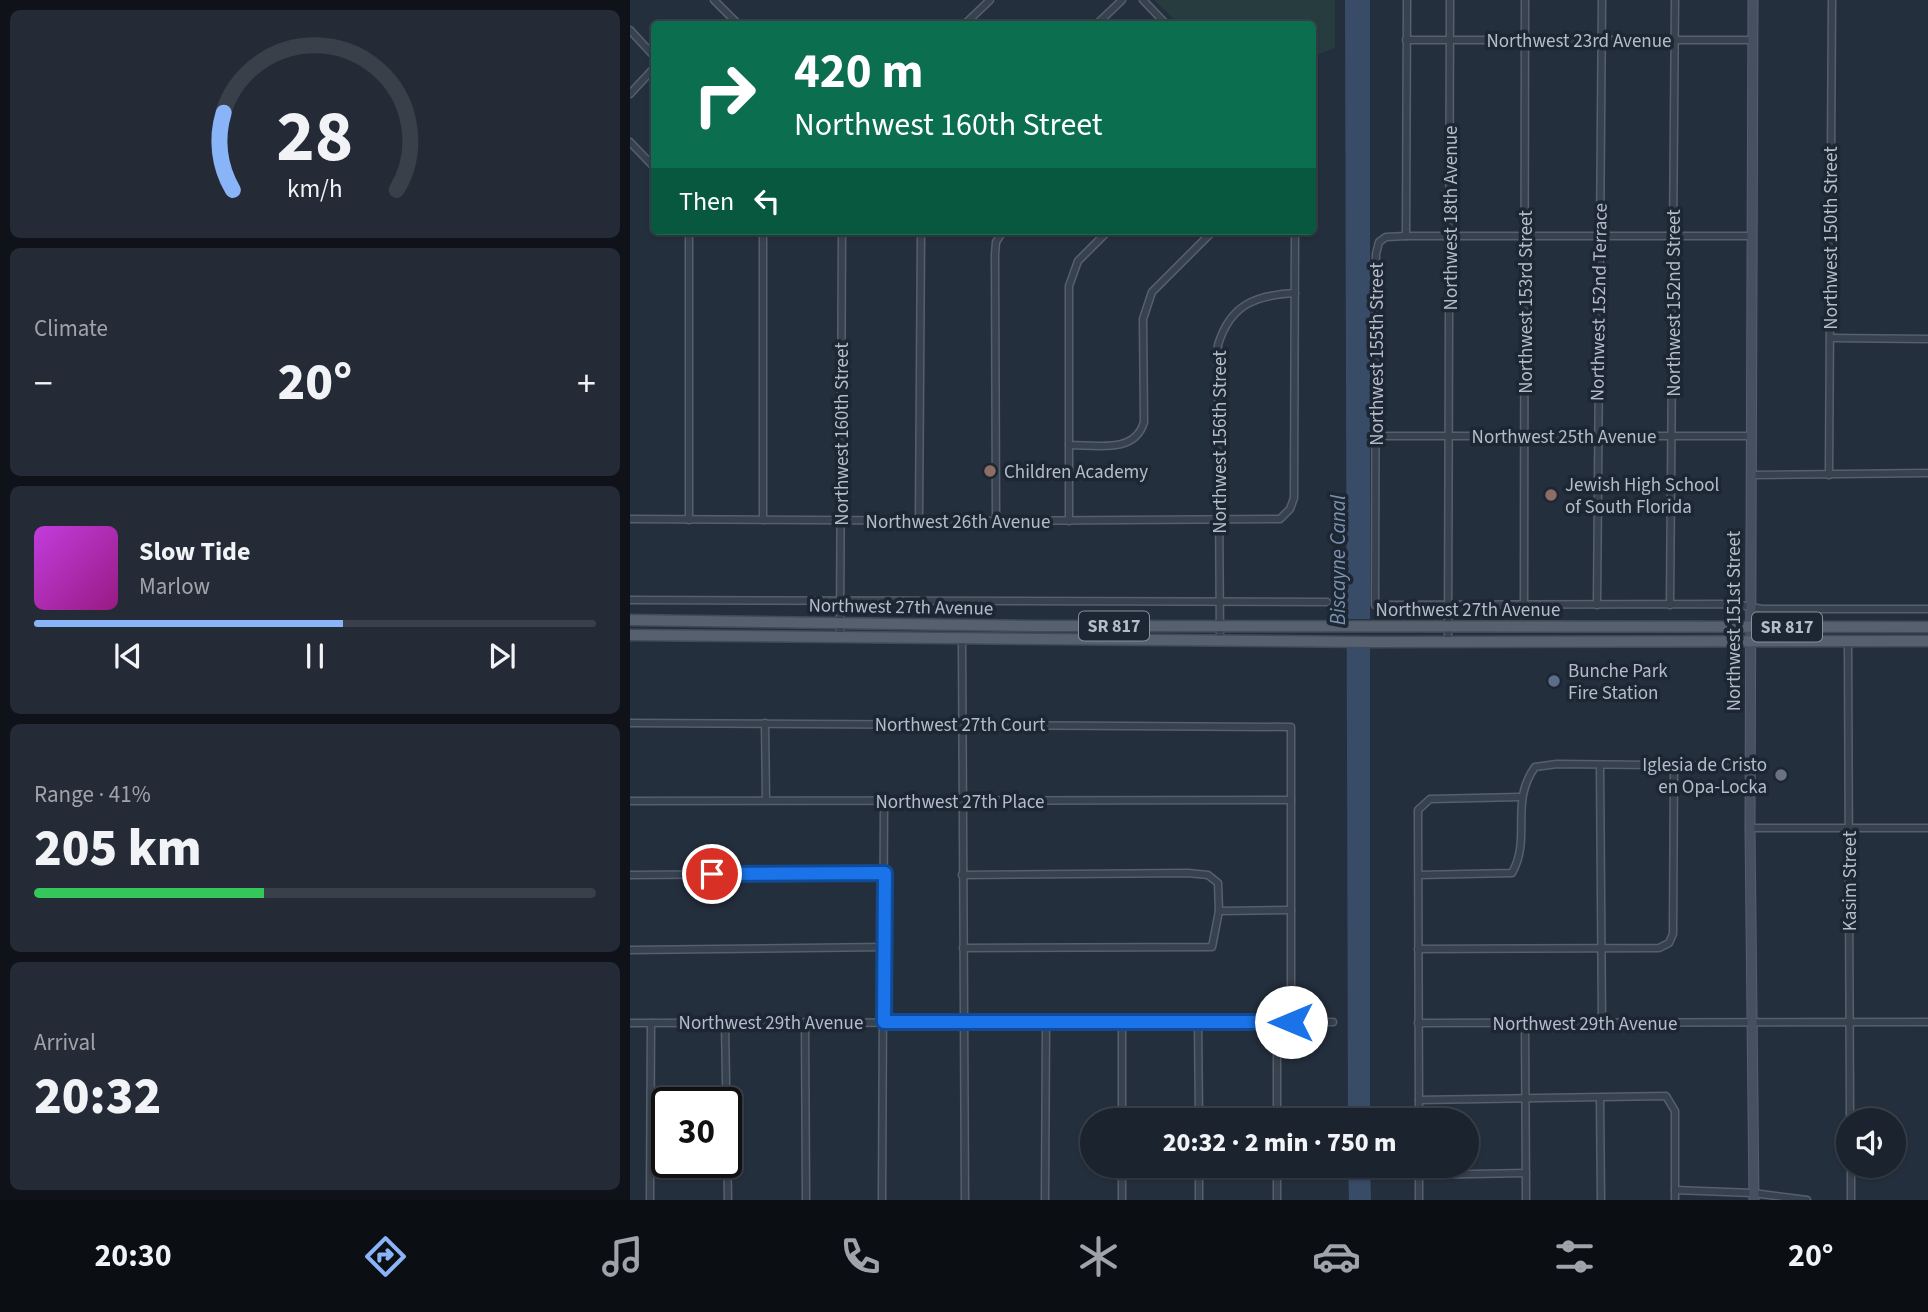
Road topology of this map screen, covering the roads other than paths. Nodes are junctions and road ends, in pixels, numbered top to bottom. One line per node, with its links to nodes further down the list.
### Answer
1 (714, 0): 12 (street)
2 (990, 0): 13 (street)
3 (1122, 0): 14 (street)
4 (1143, 0): 15 (street)
5 (1407, 0): 17 (street)
6 (1450, 0): 18 (street, Northwest 18th Avenue)
7 (1525, 0): 19 (street, Northwest 153rd Street)
8 (1602, 0): 20 (street, Northwest 152nd Terrace)
9 (1675, 0): 21 (street, Northwest 152nd Street)
10 (1753, 0): 22 (street, Northwest 151st Street)
11 (1832, 0): 43 (street, Northwest 150th Street)
12 (735, 21)
13 (968, 21)
14 (1100, 21)
15 (1164, 21)
16 (630, 30): 23 (street)
17 (1406, 40): 18 (street, Northwest 23rd Avenue); 37 (street)
18 (1450, 40): 19 (street, Northwest 23rd Avenue); 41 (street, Northwest 18th Avenue)
19 (1524, 40): 20 (street, Northwest 23rd Avenue); 38 (street, Northwest 153rd Street)
20 (1603, 40): 21 (street, Northwest 23rd Avenue); 39 (street, Northwest 152nd Terrace)
21 (1674, 40): 22 (street, Northwest 23rd Avenue); 36 (street, Northwest 152nd Street)
22 (1752, 40): 40 (street, Northwest 151st Street)
23 (651, 52)
24 (651, 71): 25 (street)
25 (630, 94)
26 (630, 142): 27 (street)
27 (651, 164)
28 (690, 235): 56 (street)
29 (763, 235): 57 (street)
30 (842, 235): 58 (street, Northwest 160th Street)
31 (921, 235): 59 (street)
32 (1000, 235): 61 (street)
33 (1104, 235): 51 (street)
34 (1209, 235): 51 (street)
35 (1295, 235): 42 (street)
36 (1674, 235): 39 (street); 40 (street); 49 (street, Northwest 152nd Street)
37 (1406, 236): 41 (street); 45 (street, Northwest 155th Street)
38 (1525, 236): 39 (street); 41 (street); 47 (street, Northwest 153rd Street)
39 (1599, 236): 48 (street, Northwest 152nd Terrace)
40 (1751, 236): 50 (street, Northwest 151st Street)
41 (1449, 237): 46 (street, Northwest 18th Avenue)
42 (1295, 292): 60 (street, Northwest 156th Street); 60 (street, Northwest 26th Avenue)
43 (1830, 338): 44 (street); 54 (street, Northwest 150th Street)
44 (1928, 339)
45 (1377, 436): 46 (street, Northwest 25th Avenue); 69 (street, Northwest 155th Street)
46 (1450, 436): 47 (street, Northwest 25th Avenue); 67 (street, Northwest 18th Avenue)
47 (1526, 436): 48 (street, Northwest 25th Avenue); 68 (street, Northwest 153rd Street)
48 (1596, 436): 49 (street, Northwest 25th Avenue); 70 (street, Northwest 152nd Terrace)
49 (1672, 436): 50 (street, Northwest 25th Avenue); 71 (street, Northwest 152nd Street)
50 (1751, 436): 53 (street, Northwest 151st Street)
51 (1069, 445): 62 (street)
52 (1928, 473): 54 (street)
53 (1751, 475): 54 (street); 72 (street, Northwest 151st Street)
54 (1829, 475)
55 (630, 519): 56 (street, Northwest 26th Avenue)
56 (688, 520): 57 (street, Northwest 26th Avenue)
57 (763, 520): 58 (street, Northwest 26th Avenue)
58 (841, 521): 59 (street, Northwest 26th Avenue); 64 (street, Northwest 160th Street)
59 (919, 521): 61 (street, Northwest 26th Avenue)
60 (1219, 521): 62 (street, Northwest 26th Avenue); 66 (street, Northwest 156th Street)
61 (996, 522): 62 (street, Northwest 26th Avenue)
62 (1069, 522)
63 (630, 600): 64 (street, Northwest 27th Avenue)
64 (841, 600): 66 (street, Northwest 27th Avenue); 76 (street, Northwest 160th Street)
65 (1328, 602): 66 (street, Northwest 27th Avenue)
66 (1220, 603): 78 (street, Northwest 156th Street)
67 (1449, 604): 68 (street, Northwest 27th Avenue); 69 (street, Northwest 27th Avenue); 79 (street, Northwest 18th Avenue)
68 (1524, 604): 70 (street, Northwest 27th Avenue)
69 (1375, 605)
70 (1597, 605): 71 (street, Northwest 27th Avenue)
71 (1670, 605): 72 (street, Northwest 27th Avenue)
72 (1751, 607): 73 (street, Northwest 27th Avenue); 81 (street, Northwest 151st Street)
73 (1928, 609)
74 (630, 620): 75 (main road, Northwest 27th Avenue / SR 817)
75 (670, 620): 76 (main road, Northwest 27th Avenue / SR 817); 84 (main road)
76 (840, 622): 77 (main road, Northwest 27th Avenue / SR 817); 85 (street, Northwest 160th Street)
77 (1037, 626): 78 (main road, Northwest 27th Avenue / SR 817); 86 (main road)
78 (1220, 627): 79 (main road, Northwest 27th Avenue / SR 817); 87 (street, Northwest 156th Street)
79 (1448, 627): 80 (main road, Northwest 27th Avenue / SR 817); 90 (street, Northwest 18th Avenue)
80 (1570, 627): 81 (main road, Northwest 27th Avenue / SR 817); 88 (main road)
81 (1750, 627): 82 (main road, Northwest 27th Avenue / SR 817); 91 (street, Northwest 151st Street)
82 (1928, 627)
83 (630, 635): 84 (main road, Northwest 27th Avenue / SR 817)
84 (670, 636): 85 (main road, Northwest 27th Avenue / SR 817)
85 (840, 638): 86 (main road, Northwest 27th Avenue / SR 817)
86 (962, 639): 87 (main road, Northwest 27th Avenue / SR 817); 95 (street)
87 (1220, 641): 90 (main road, Northwest 27th Avenue / SR 817)
88 (1570, 641): 90 (main road, Northwest 27th Avenue / SR 817); 91 (main road, Northwest 27th Avenue / SR 817)
89 (1928, 641): 92 (main road, Northwest 27th Avenue / SR 817)
90 (1448, 642)
91 (1750, 642): 92 (main road, Northwest 27th Avenue / SR 817); 98 (street, Northwest 151st Street)
92 (1848, 642): 106 (street, Kasim Street)
93 (630, 723): 94 (street, Northwest 27th Court)
94 (765, 723): 95 (street, Northwest 27th Court); 100 (street)
95 (960, 724): 101 (street, Northwest 27th Court); 104 (street)
96 (1600, 765): 97 (street); 99 (street); 116 (street)
97 (1674, 766): 98 (street); 116 (street)
98 (1750, 766): 105 (street, Northwest 151st Street)
99 (1520, 797): 111 (street); 111 (street)
100 (766, 800): 102 (street, Northwest 27th Place); 103 (street, Northwest 27th Place)
101 (1291, 800): 104 (street, Northwest 27th Place); 112 (street)
102 (630, 801)
103 (884, 802): 104 (street, Northwest 27th Place); 108 (street)
104 (962, 802): 109 (street)
105 (1750, 828): 106 (street); 127 (street, Northwest 151st Street)
106 (1849, 828): 107 (street); 136 (street, Kasim Street)
107 (1928, 828)
108 (885, 873): 110 (street); 114 (street)
109 (962, 874): 113 (street); 115 (street)
110 (630, 875)
111 (1419, 875): 117 (street)
112 (1291, 909): 113 (street); 125 (street)
113 (1219, 911): 115 (street)
114 (886, 947): 118 (street); 119 (street)
115 (962, 948): 120 (street)
116 (1600, 948): 117 (street); 135 (street)
117 (1418, 949): 133 (street)
118 (630, 950)
119 (884, 1022): 120 (street, Northwest 29th Avenue); 132 (street, Northwest 29th Avenue); 157 (street)
120 (963, 1022): 121 (street, Northwest 29th Avenue); 158 (street)
121 (1046, 1022): 122 (street, Northwest 29th Avenue); 159 (street)
122 (1122, 1022): 123 (street, Northwest 29th Avenue); 140 (street)
123 (1198, 1022): 124 (street, Northwest 29th Avenue); 141 (street)
124 (1277, 1022): 125 (street, Northwest 29th Avenue); 142 (street)
125 (1291, 1022): 126 (street, Northwest 29th Avenue)
126 (1333, 1022)
127 (1751, 1022): 135 (street, Northwest 29th Avenue); 136 (street, Northwest 29th Avenue); 153 (street, Northwest 151st Street)
128 (1928, 1022): 136 (street, Northwest 29th Avenue)
129 (630, 1023): 130 (street, Northwest 29th Avenue)
130 (651, 1023): 131 (street, Northwest 29th Avenue); 154 (street)
131 (725, 1023): 132 (street, Northwest 29th Avenue); 155 (street)
132 (805, 1023): 156 (street)
133 (1418, 1023): 134 (street, Northwest 29th Avenue); 138 (street)
134 (1525, 1023): 135 (street, Northwest 29th Avenue); 139 (street)
135 (1602, 1023)
136 (1849, 1023): 144 (street, Kasim Street)
137 (1600, 1099): 139 (street); 152 (street); 165 (street)
138 (1419, 1100): 139 (street); 143 (street)
139 (1526, 1100): 145 (street)
140 (1122, 1108)
141 (1199, 1108)
142 (1277, 1108)
143 (1419, 1108)
144 (1850, 1108)
145 (1526, 1173): 146 (street); 164 (street)
146 (1479, 1174)
147 (1122, 1178): 160 (street)
148 (1199, 1178): 161 (street)
149 (1277, 1178): 162 (street)
150 (1419, 1178): 163 (street)
151 (1851, 1178): 168 (street)
152 (1675, 1190): 153 (street); 166 (street)
153 (1754, 1196): 167 (street)
154 (650, 1200)
155 (728, 1200)
156 (806, 1200)
157 (882, 1200)
158 (965, 1200)
159 (1045, 1200)
160 (1122, 1200)
161 (1199, 1200)
162 (1277, 1200)
163 (1419, 1200)
164 (1526, 1200)
165 (1601, 1200)
166 (1675, 1200)
167 (1807, 1200)
168 (1851, 1200)

